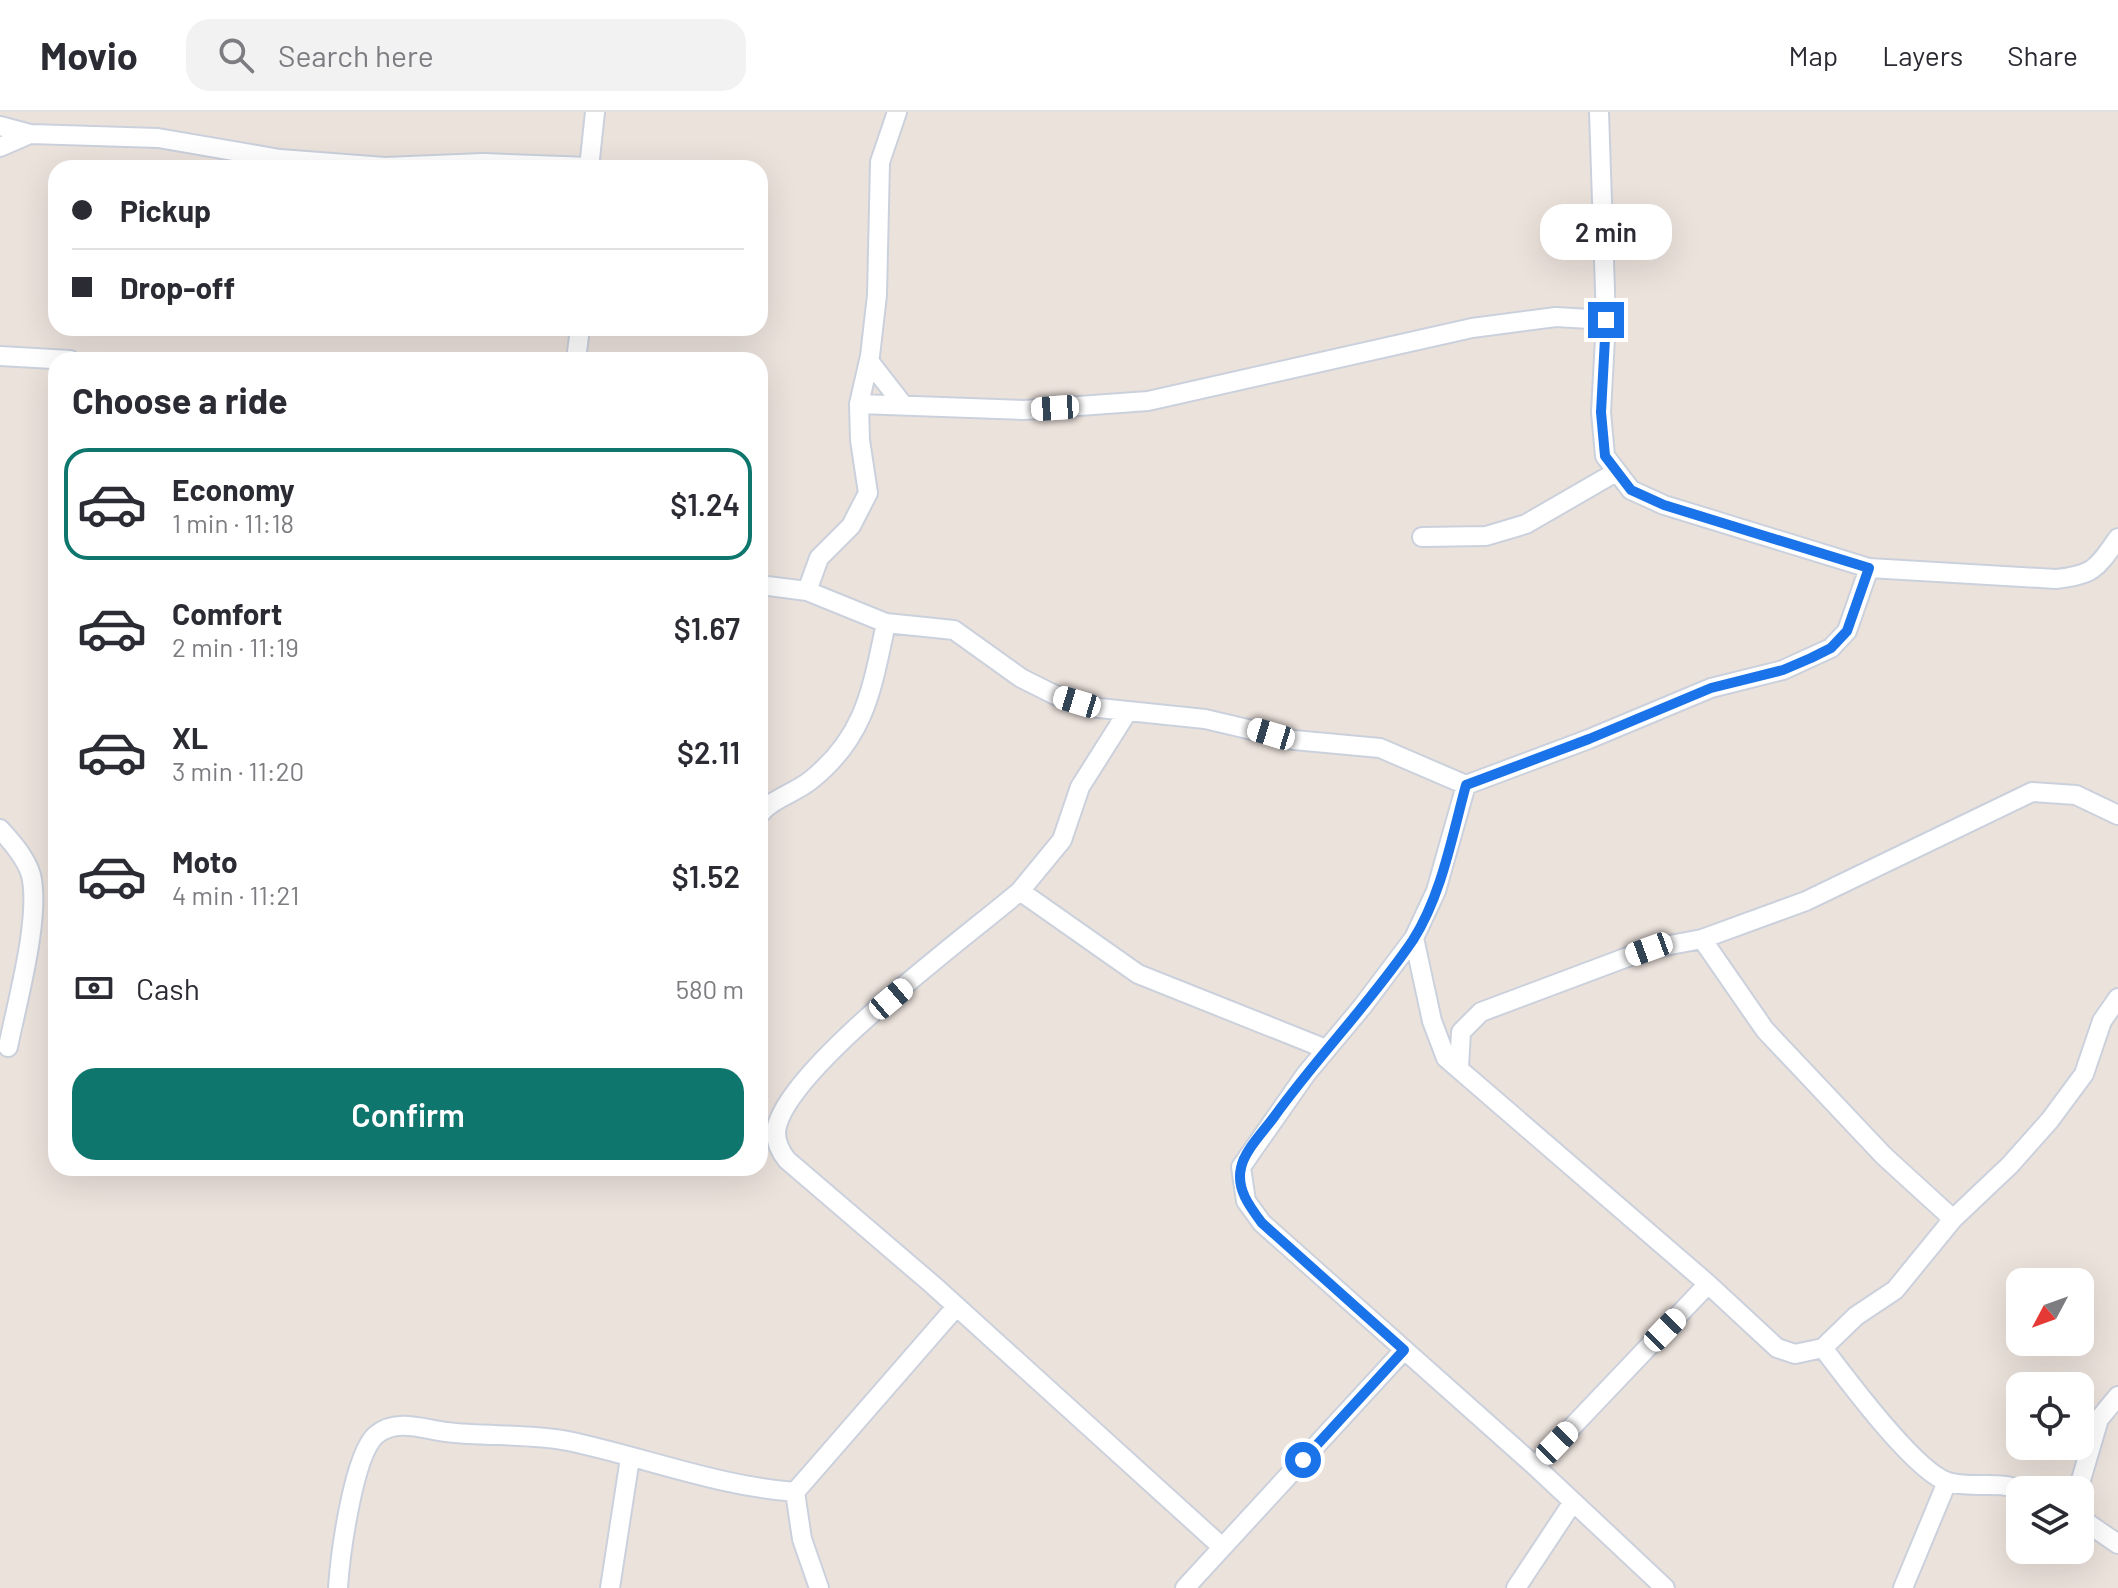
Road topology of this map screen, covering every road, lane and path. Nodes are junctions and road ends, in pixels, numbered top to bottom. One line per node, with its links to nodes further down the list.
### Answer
1 (595, 112): 8 (street)
2 (897, 112): 12 (street)
3 (1599, 112): 9 (street)
4 (0, 126): 5 (street)
5 (30, 134): 6 (street); 7 (street)
6 (0, 147)
7 (293, 160)
8 (590, 160)
9 (1606, 320): 14 (street); 15 (street)
10 (0, 356): 11 (street)
11 (48, 359)
12 (869, 361): 13 (street); 14 (street)
13 (859, 404): 14 (street); 20 (street)
14 (904, 406)
15 (1616, 472): 16 (street); 18 (street)
16 (1422, 537)
17 (2118, 538): 18 (street)
18 (1869, 568): 23 (street)
19 (768, 586): 20 (street)
20 (807, 591): 21 (street)
21 (886, 623): 22 (street); 24 (street)
22 (1128, 711): 23 (street); 27 (street)
23 (1466, 785): 28 (street)
24 (768, 805)
25 (2118, 815): 29 (street)
26 (0, 829): 31 (street)
27 (1020, 891): 32 (street); 36 (street)
28 (1414, 938): 32 (street); 33 (street)
29 (1702, 939): 33 (street); 34 (street)
30 (2118, 998): 34 (street)
31 (8, 1047)
32 (1326, 1049): 38 (street)
33 (1459, 1067): 35 (street)
34 (1953, 1219): 37 (street)
35 (1708, 1284): 37 (street); 41 (street)
36 (956, 1307): 45 (street); 49 (street)
37 (1823, 1348): 43 (street)
38 (1404, 1350): 41 (street); 49 (street)
39 (2118, 1396): 42 (street)
40 (630, 1458): 45 (street); 50 (street); 51 (street)
41 (1535, 1466): 46 (street)
42 (2082, 1476)
43 (1947, 1482): 44 (street); 56 (street)
44 (2006, 1485)
45 (795, 1492): 52 (street)
46 (1573, 1502): 54 (street); 55 (street)
47 (2094, 1528): 48 (street)
48 (2118, 1544)
49 (1222, 1547): 53 (street)
50 (338, 1588)
51 (610, 1588)
52 (819, 1588)
53 (1185, 1588)
54 (1516, 1588)
55 (1665, 1588)
56 (1903, 1588)

